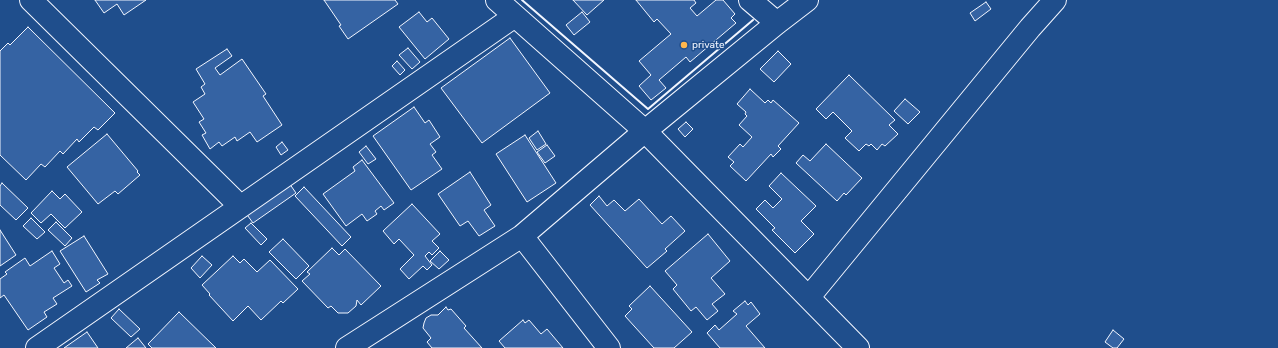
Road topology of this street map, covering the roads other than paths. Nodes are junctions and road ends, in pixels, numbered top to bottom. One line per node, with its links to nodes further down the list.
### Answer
1 (32, 0): 9 (street)
2 (497, 0): 6 (street)
3 (750, 0): 7 (street)
4 (807, 0): 7 (street)
5 (1055, 0): 11 (street)
6 (515, 16): 8 (street); 9 (street)
7 (776, 23): 8 (street)
8 (645, 131): 10 (street); 11 (street)
9 (240, 206): 14 (street)
10 (522, 236): 12 (street); 16 (street)
11 (809, 297): 13 (street)
12 (371, 342): 15 (street)
13 (848, 345)
14 (37, 348)
15 (347, 348)
16 (609, 348)

